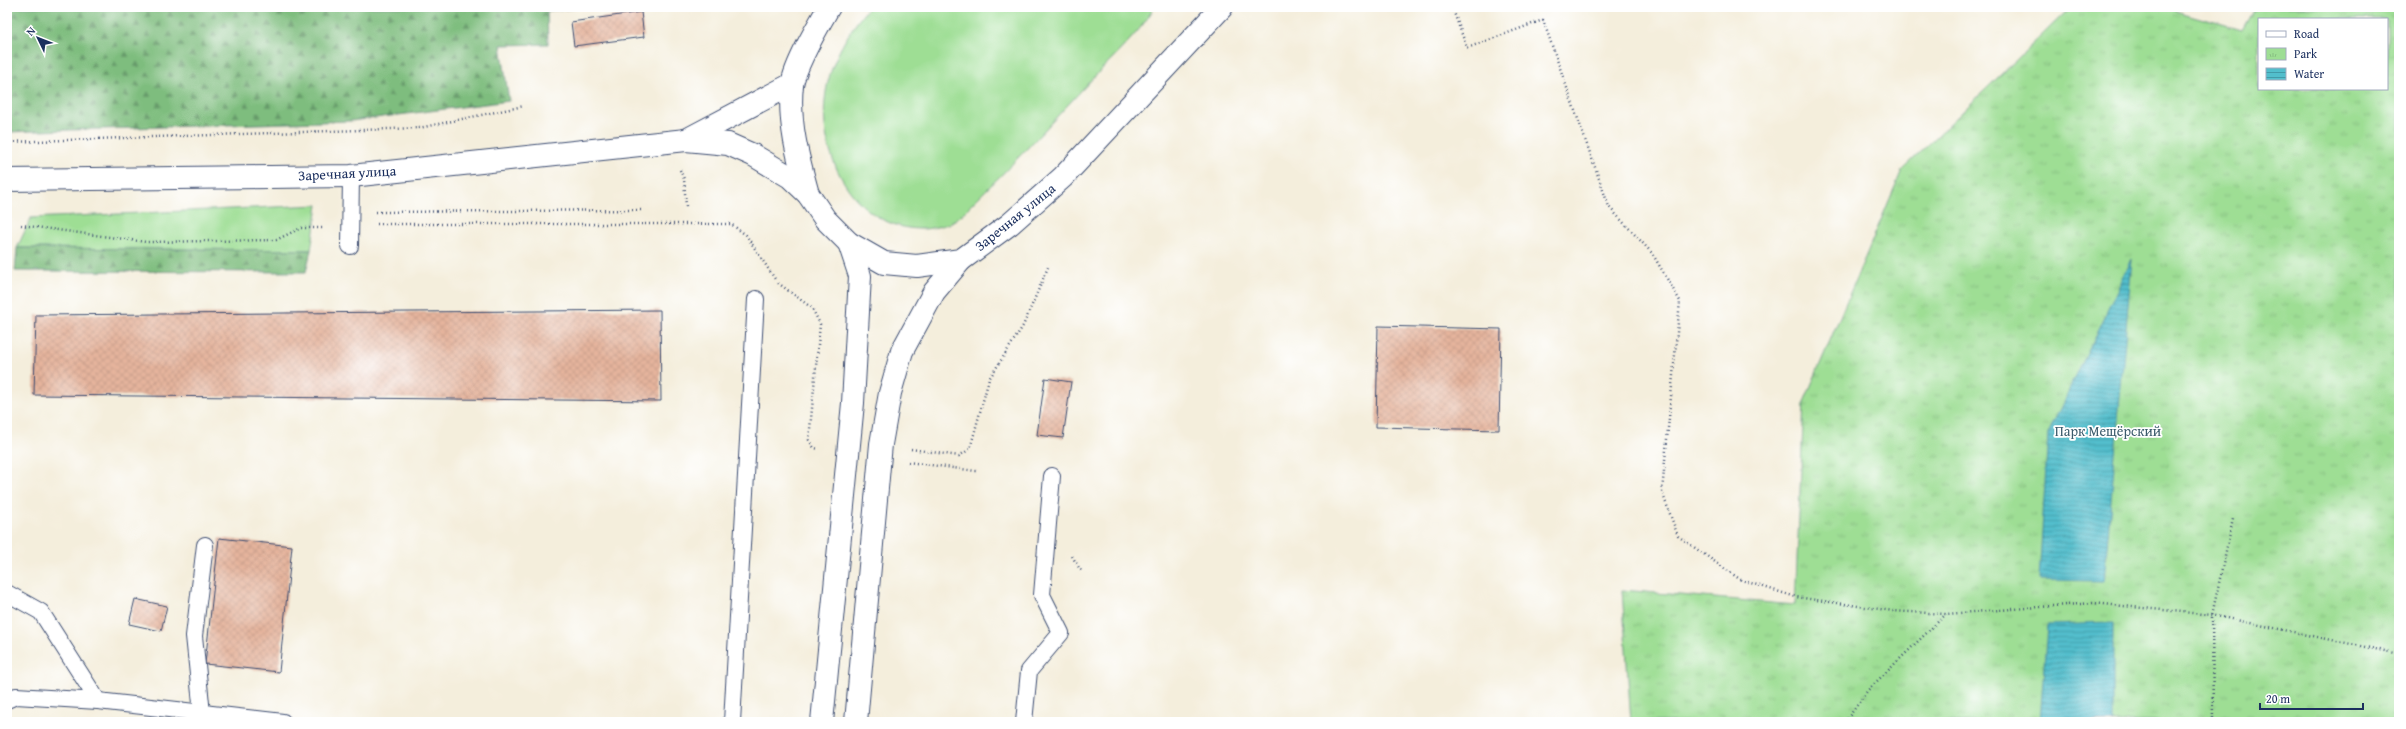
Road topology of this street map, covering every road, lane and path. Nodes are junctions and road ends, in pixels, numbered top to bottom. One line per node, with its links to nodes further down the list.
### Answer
1 (829, 7): 6 (street, Заречная улица)
2 (1204, 7): 5 (street, Заречная улица)
3 (1222, 7): 5 (street, Заречная улица)
4 (1452, 7): 31 (path)
5 (1193, 38): 20 (street, Заречная улица)
6 (792, 84): 8 (street, Заречная улица); 13 (street, Заречная улица)
7 (524, 106): 9 (path)
8 (686, 140): 11 (street, Заречная улица); 13 (street, Заречная улица)
9 (7, 142)
10 (677, 164): 14 (path)
11 (351, 176): 12 (street, Заречная улица); 16 (lane)
12 (7, 180)
13 (808, 194): 18 (street, Заречная улица)
14 (686, 208)
15 (642, 210): 16 (path)
16 (351, 219): 17 (path); 19 (lane); 24 (path)
17 (21, 225)
18 (849, 243): 20 (street, Заречная улица); 39 (street)
19 (350, 246)
20 (961, 260): 40 (street)
21 (1049, 264): 23 (path)
22 (756, 299): 38 (lane)
23 (908, 448)
24 (824, 450)
25 (901, 461): 26 (path)
26 (976, 471)
27 (1052, 476): 41 (lane)
28 (2233, 519): 32 (path)
29 (205, 545): 36 (lane)
30 (7, 593): 35 (lane)
31 (1946, 614): 32 (path); 42 (path)
32 (2212, 615): 33 (path); 43 (path)
33 (2399, 654)
34 (7, 700): 35 (lane)
35 (98, 702): 36 (lane)
36 (202, 713): 37 (lane)
37 (284, 722)
38 (732, 722)
39 (822, 722)
40 (856, 722)
41 (1024, 722)
42 (1846, 722)
43 (2213, 722)

